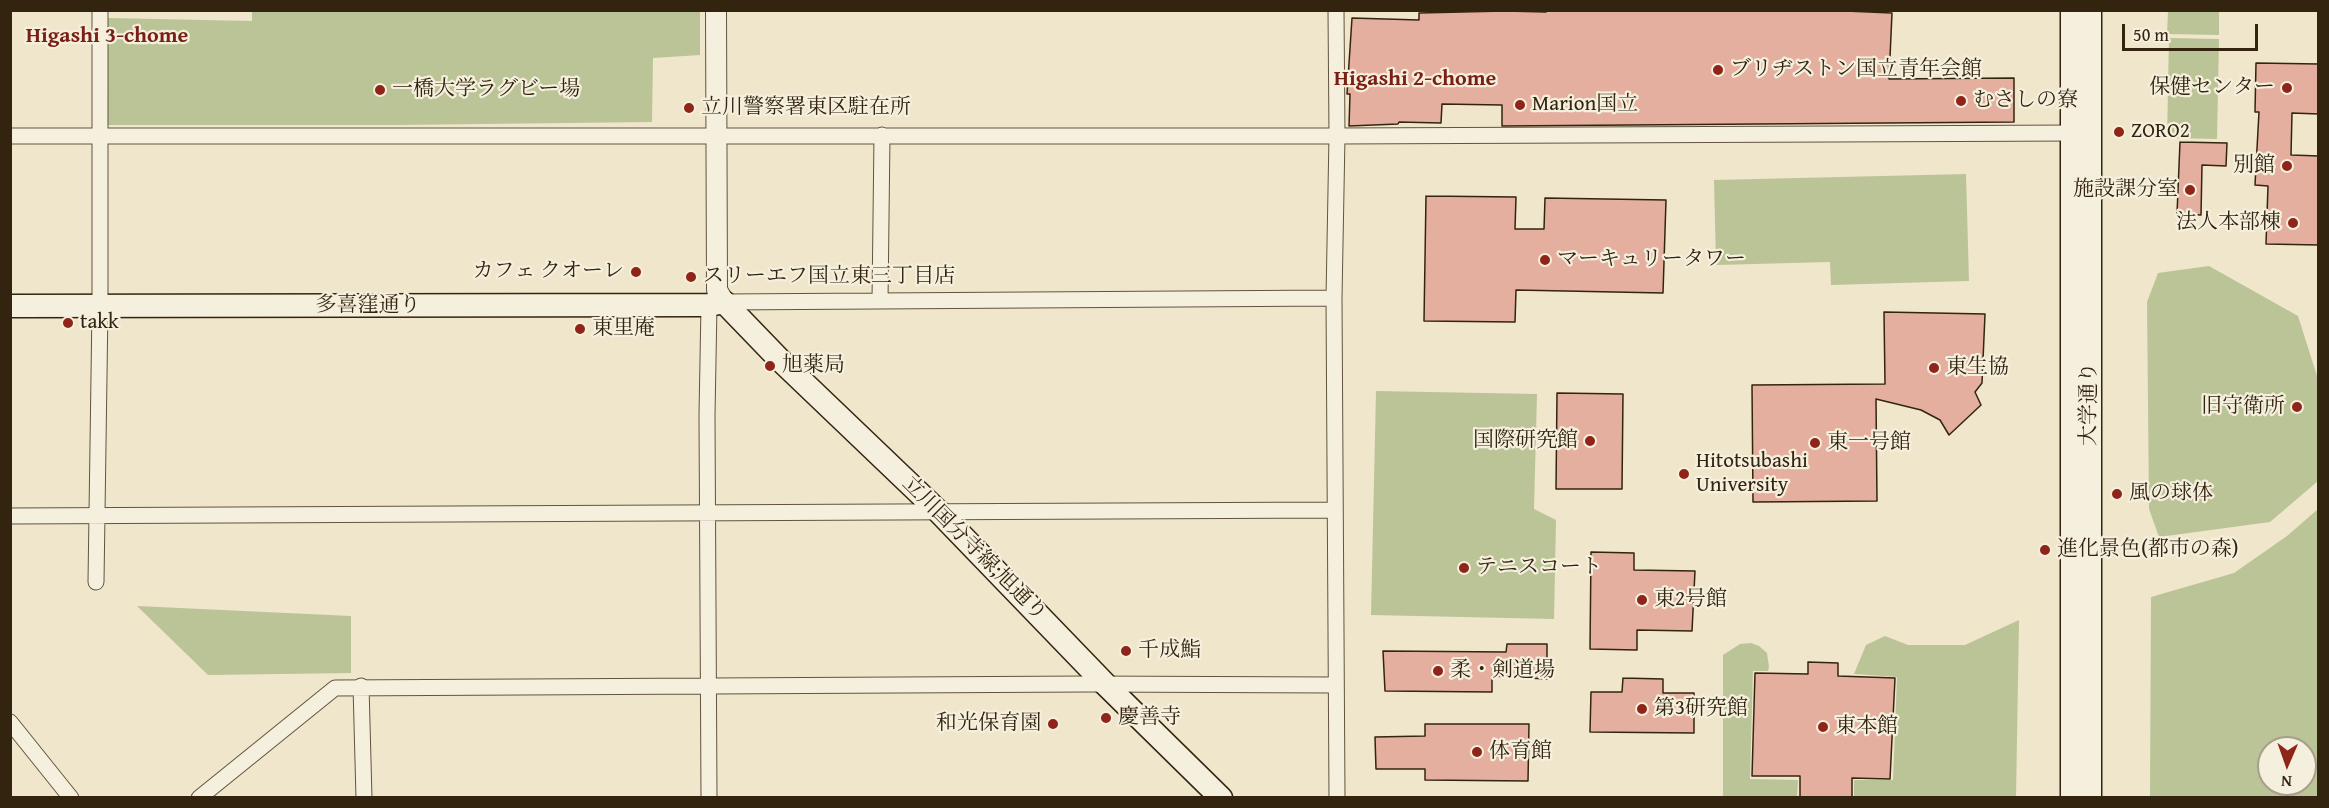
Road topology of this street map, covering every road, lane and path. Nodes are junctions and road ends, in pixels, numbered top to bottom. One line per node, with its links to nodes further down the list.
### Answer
1 (100, 10): 11 (street)
2 (716, 10): 10 (street)
3 (1336, 10): 9 (street)
4 (2072, 10): 6 (main road, 大学通り)
5 (2090, 10): 6 (main road, 大学通り)
6 (2081, 132): 9 (street); 34 (main road, 大学通り); 35 (main road, 大学通り)
7 (882, 135): 9 (street); 10 (street); 13 (street)
8 (10, 136): 11 (street)
9 (1337, 136): 12 (street)
10 (716, 137): 11 (street); 14 (street)
11 (100, 138): 16 (street)
12 (1334, 298): 13 (street); 17 (street)
13 (880, 301): 14 (street)
14 (717, 304): 16 (main road, 多喜窪通り); 18 (main road, 立川国分寺線;旭通り); 19 (street)
15 (10, 306): 16 (main road, 多喜窪通り)
16 (100, 307): 21 (street)
17 (1335, 510): 18 (street); 25 (street)
18 (939, 512): 19 (street); 23 (main road, 立川国分寺線;旭通り)
19 (707, 514): 21 (street); 24 (street)
20 (10, 516): 21 (street)
21 (97, 516): 22 (street)
22 (96, 582)
23 (1105, 684): 24 (street); 25 (street); 32 (main road, 立川国分寺線;旭通り)
24 (709, 685): 26 (street); 31 (street)
25 (1335, 685): 33 (street)
26 (361, 686): 29 (street); 30 (street)
27 (10, 722): 28 (street)
28 (71, 798)
29 (199, 798)
30 (364, 798)
31 (709, 798)
32 (1221, 798)
33 (1337, 798)
34 (2072, 798)
35 (2090, 798)

